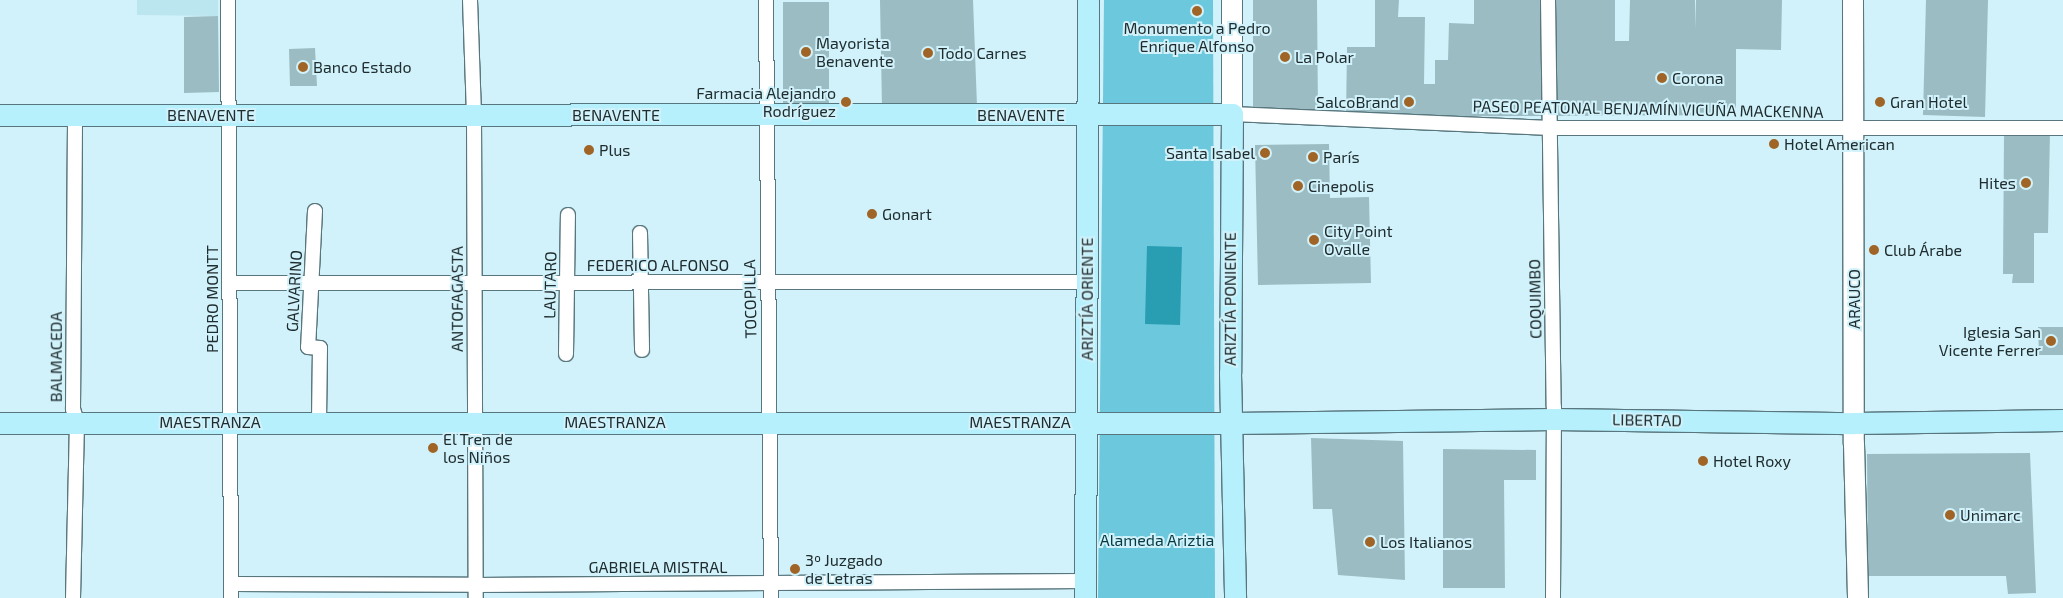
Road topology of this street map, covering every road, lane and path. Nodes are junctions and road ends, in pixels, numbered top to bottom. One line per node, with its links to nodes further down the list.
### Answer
1 (228, 0): 11 (street, PEDRO MONTT)
2 (470, 0): 12 (street, ANTOFAGASTA)
3 (766, 0): 13 (street, TOCOPILLA)
4 (1088, 0): 14 (main road, ARIZTÍA ORIENTE)
5 (1232, 0): 8 (street, ARIZTÍA PONIENTE)
6 (1548, 0): 15 (street, COQUIMBO)
7 (1853, 0): 16 (street, ARAUCO)
8 (1232, 114): 14 (main road, BENAVENTE); 15 (street, PASEO PEATONAL BENJAMÍN VICUÑA MACKENNA); 38 (main road, ARIZTÍA PONIENTE)
9 (0, 115): 10 (main road, BENAVENTE)
10 (75, 115): 11 (main road, BENAVENTE); 32 (street, BALMACEDA)
11 (230, 115): 12 (main road, BENAVENTE); 22 (street, PEDRO MONTT)
12 (474, 115): 13 (main road, BENAVENTE); 24 (street, ANTOFAGASTA)
13 (766, 115): 14 (main road, BENAVENTE); 27 (street, TOCOPILLA)
14 (1089, 115): 21 (main road, ARIZTÍA ORIENTE)
15 (1551, 128): 16 (street, PASEO PEATONAL BENJAMÍN VICUÑA MACKENNA); 30 (street, COQUIMBO)
16 (1854, 128): 17 (street, PASEO PEATONAL BENJAMÍN VICUÑA MACKENNA); 40 (street, ARAUCO)
17 (2063, 128)
18 (315, 211): 23 (street, GALVARINO)
19 (568, 215): 25 (street, LAUTARO)
20 (640, 233): 26 (street)
21 (1087, 282): 27 (street, FEDERICO ALFONSO); 37 (main road, ARIZTÍA ORIENTE)
22 (230, 283): 23 (street, FEDERICO ALFONSO); 33 (street, PEDRO MONTT)
23 (313, 283): 24 (street, FEDERICO ALFONSO); 34 (street, GALVARINO)
24 (474, 283): 25 (street, FEDERICO ALFONSO); 35 (street, ANTOFAGASTA)
25 (568, 283): 26 (street, FEDERICO ALFONSO); 29 (street, LAUTARO)
26 (641, 283): 27 (street, FEDERICO ALFONSO); 28 (street)
27 (767, 283): 36 (street, TOCOPILLA)
28 (642, 350)
29 (566, 354)
30 (1554, 419): 38 (main road, LIBERTAD); 40 (main road, LIBERTAD); 48 (street, COQUIMBO)
31 (2063, 420): 40 (main road, LIBERTAD)
32 (77, 422): 33 (main road, MAESTRANZA); 39 (main road, MAESTRANZA); 45 (street, BALMACEDA)
33 (230, 422): 34 (main road, MAESTRANZA); 43 (street, PEDRO MONTT)
34 (319, 422): 35 (main road, MAESTRANZA)
35 (474, 422): 36 (main road, MAESTRANZA); 44 (street, ANTOFAGASTA)
36 (770, 422): 37 (main road, MAESTRANZA); 41 (street, TOCOPILLA)
37 (1086, 422): 38 (main road, MAESTRANZA); 42 (main road, ARIZTÍA ORIENTE)
38 (1231, 422): 47 (main road, ARIZTÍA PONIENTE)
39 (0, 423)
40 (1854, 423): 49 (street, ARAUCO)
41 (772, 583): 42 (street, GABRIELA MISTRAL); 44 (street, GABRIELA MISTRAL); 46 (street, TOCOPILLA)
42 (1085, 589)
43 (231, 591): 44 (street, GABRIELA MISTRAL)
44 (476, 592)
45 (73, 598)
46 (771, 598)
47 (1234, 598)
48 (1553, 598)
49 (1858, 598)

